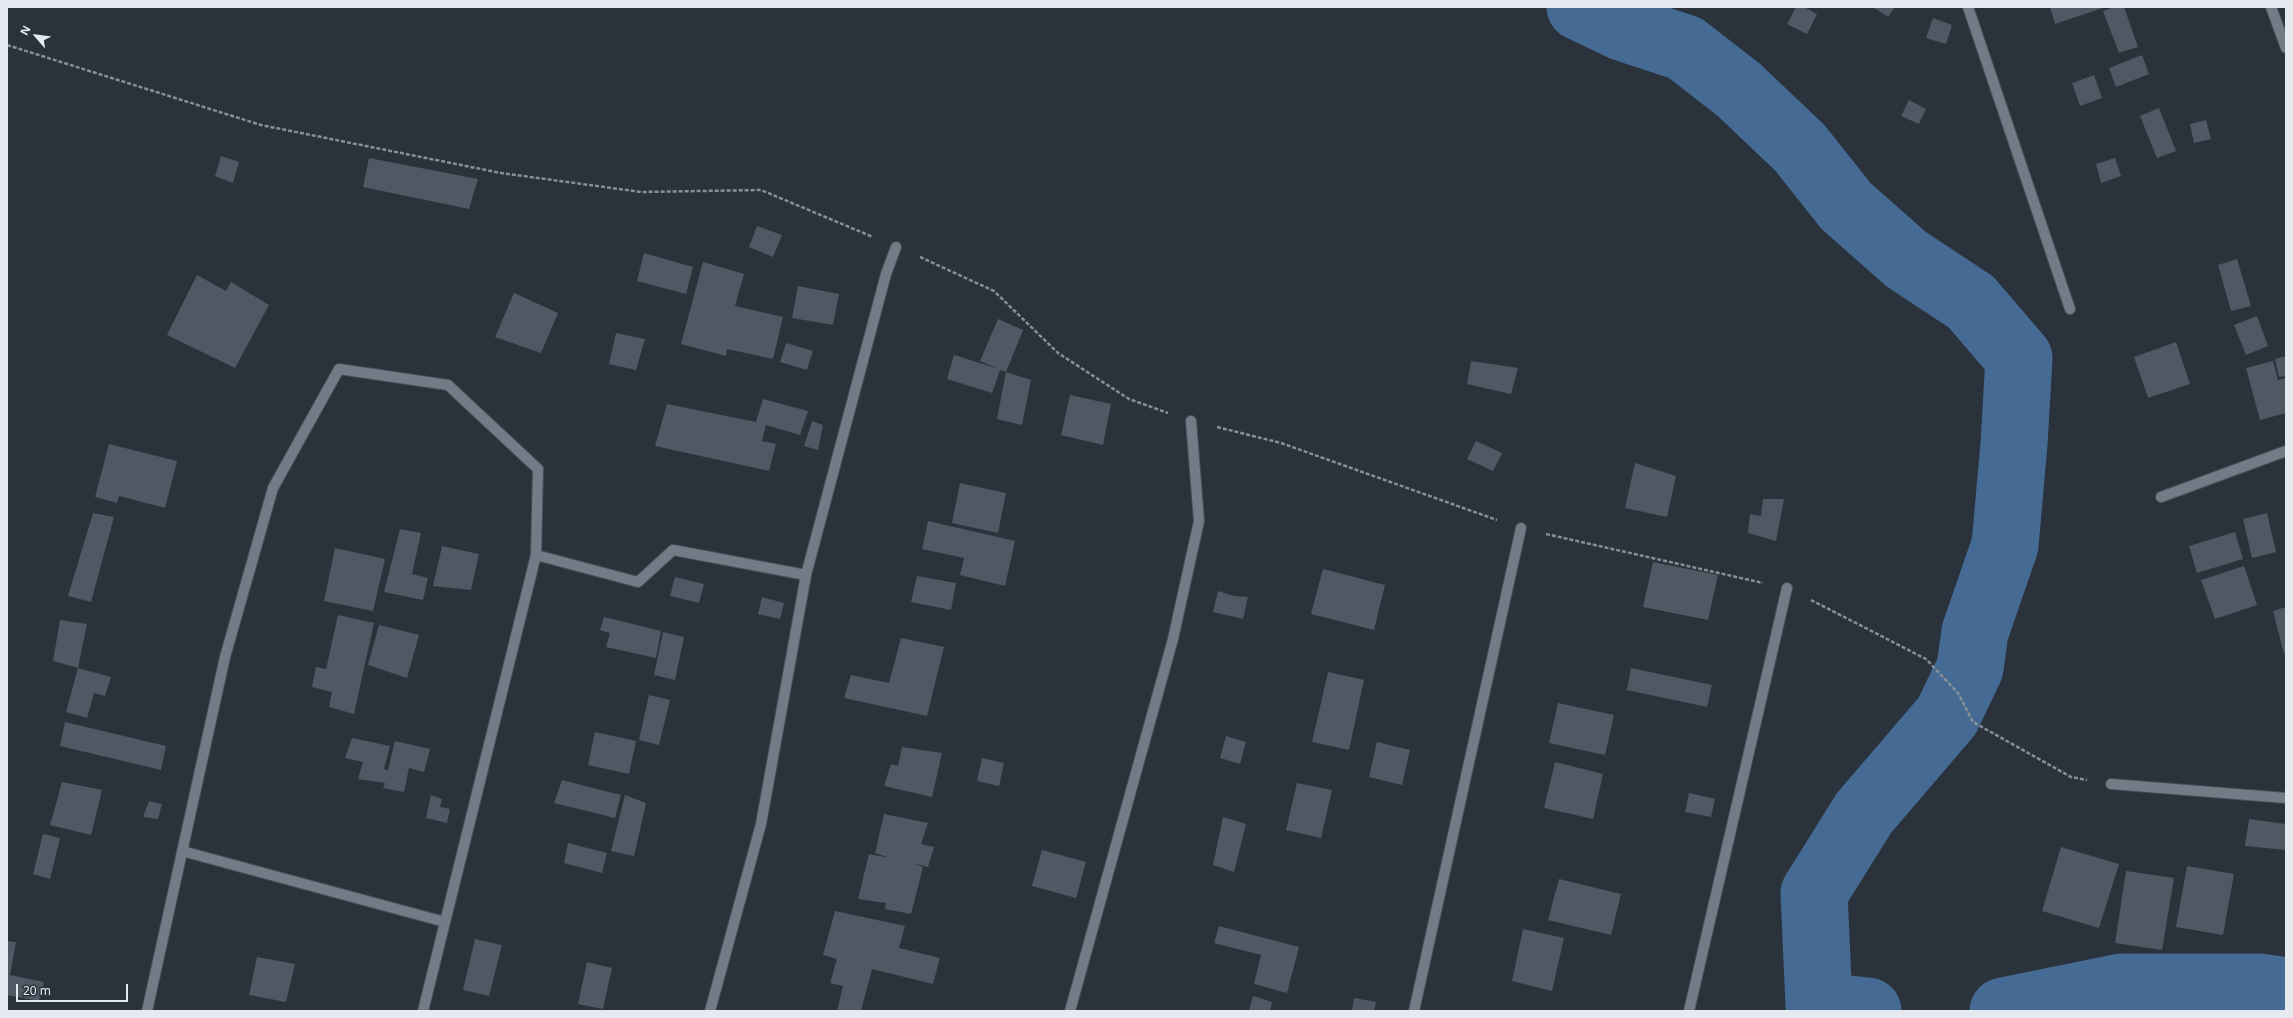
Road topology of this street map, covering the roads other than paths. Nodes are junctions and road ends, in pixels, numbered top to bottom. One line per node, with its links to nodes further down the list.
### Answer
1 (1968, 7): 5 (street)
2 (2271, 7): 3 (street)
3 (2286, 48)
4 (896, 247): 11 (street)
5 (2070, 308)
6 (1190, 421): 20 (street)
7 (2286, 451): 8 (street)
8 (2161, 497)
9 (1521, 528): 21 (street)
10 (536, 555): 11 (street); 15 (street); 16 (street)
11 (806, 575): 19 (street)
12 (1787, 588): 22 (street)
13 (2111, 784): 14 (street)
14 (2286, 798)
15 (182, 851): 16 (street); 17 (street)
16 (445, 922): 18 (street)
17 (150, 1009)
18 (424, 1011)
19 (710, 1011)
20 (1070, 1011)
21 (1414, 1011)
22 (1689, 1011)

